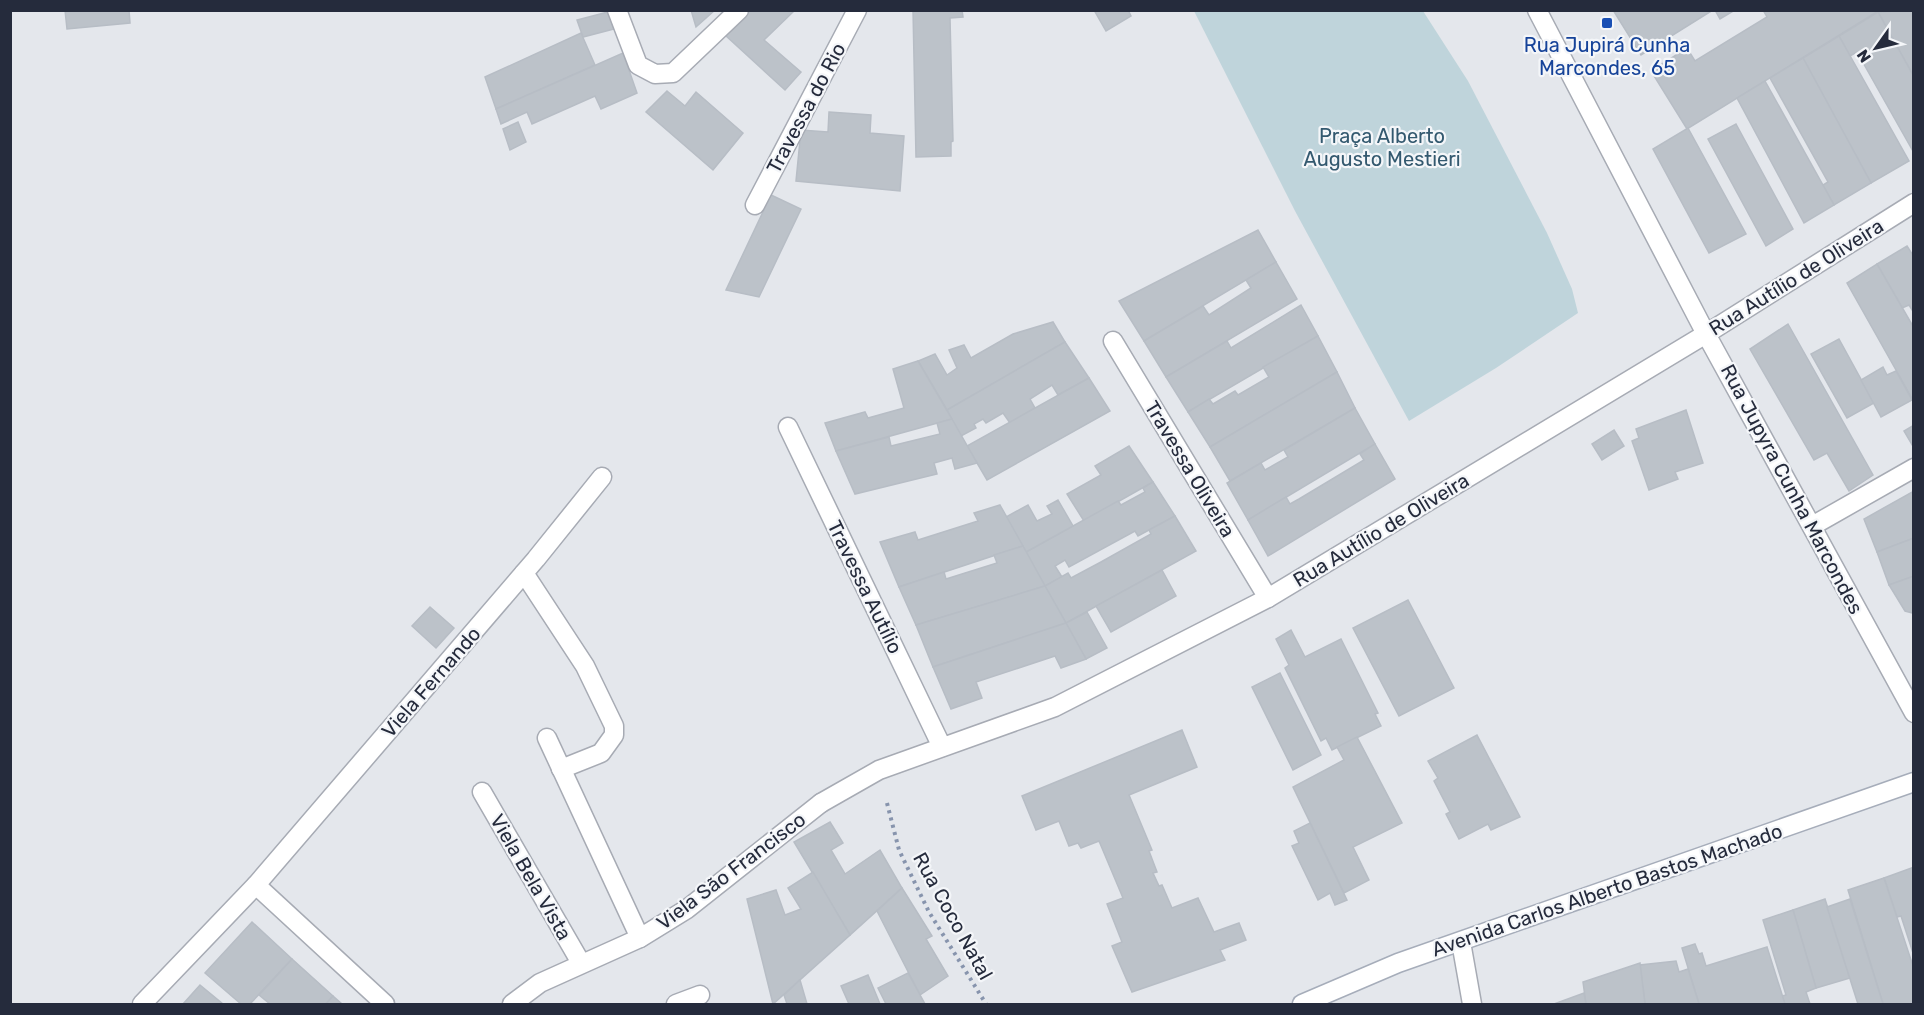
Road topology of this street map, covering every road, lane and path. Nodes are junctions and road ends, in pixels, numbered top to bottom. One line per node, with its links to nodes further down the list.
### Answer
1 (617, 10): 2 (street)
2 (739, 10)
3 (857, 10): 6 (street, Travessa do Rio)
4 (1537, 10): 7 (street, Rua Jupyra Cunha Marcondes)
5 (1914, 203): 7 (street, Rua Autílio de Oliveira)
6 (755, 205)
7 (1706, 334): 12 (street, Rua Jupyra Cunha Marcondes); 14 (street, Rua Autílio de Oliveira)
8 (1113, 341): 14 (street, Travessa Oliveira)
9 (788, 427): 17 (street, Travessa Autílio)
10 (1914, 468): 12 (street)
11 (602, 477): 13 (street, Viela Fernando)
12 (1812, 526): 15 (street, Rua Jupyra Cunha Marcondes)
13 (524, 573): 18 (street); 23 (street, Viela Fernando)
14 (1268, 598): 17 (street, Rua Autílio de Oliveira)
15 (1914, 713)
16 (547, 738): 18 (street)
17 (942, 747): 19 (street, Rua Autílio de Oliveira)
18 (561, 770): 24 (street)
19 (879, 770): 22 (street, Rua Autílio de Oliveira); 32 (path, Rua Coco Natal)
20 (1914, 782): 25 (street, Avenida Carlos Alberto Bastos Machado)
21 (482, 792): 26 (street, Viela Bela Vista)
22 (821, 803): 24 (street, Viela São Francisco)
23 (256, 885): 28 (street, Viela Fernando); 29 (street)
24 (640, 938): 26 (street, Viela São Francisco)
25 (1461, 942): 33 (street, Avenida Carlos Alberto Bastos Machado); 34 (street)
26 (581, 963): 30 (street, Viela São Francisco)
27 (700, 995): 31 (street)
28 (142, 1005)
29 (385, 1005)
30 (512, 1005)
31 (676, 1005)
32 (986, 1005)
33 (1302, 1005)
34 (1472, 1005)

